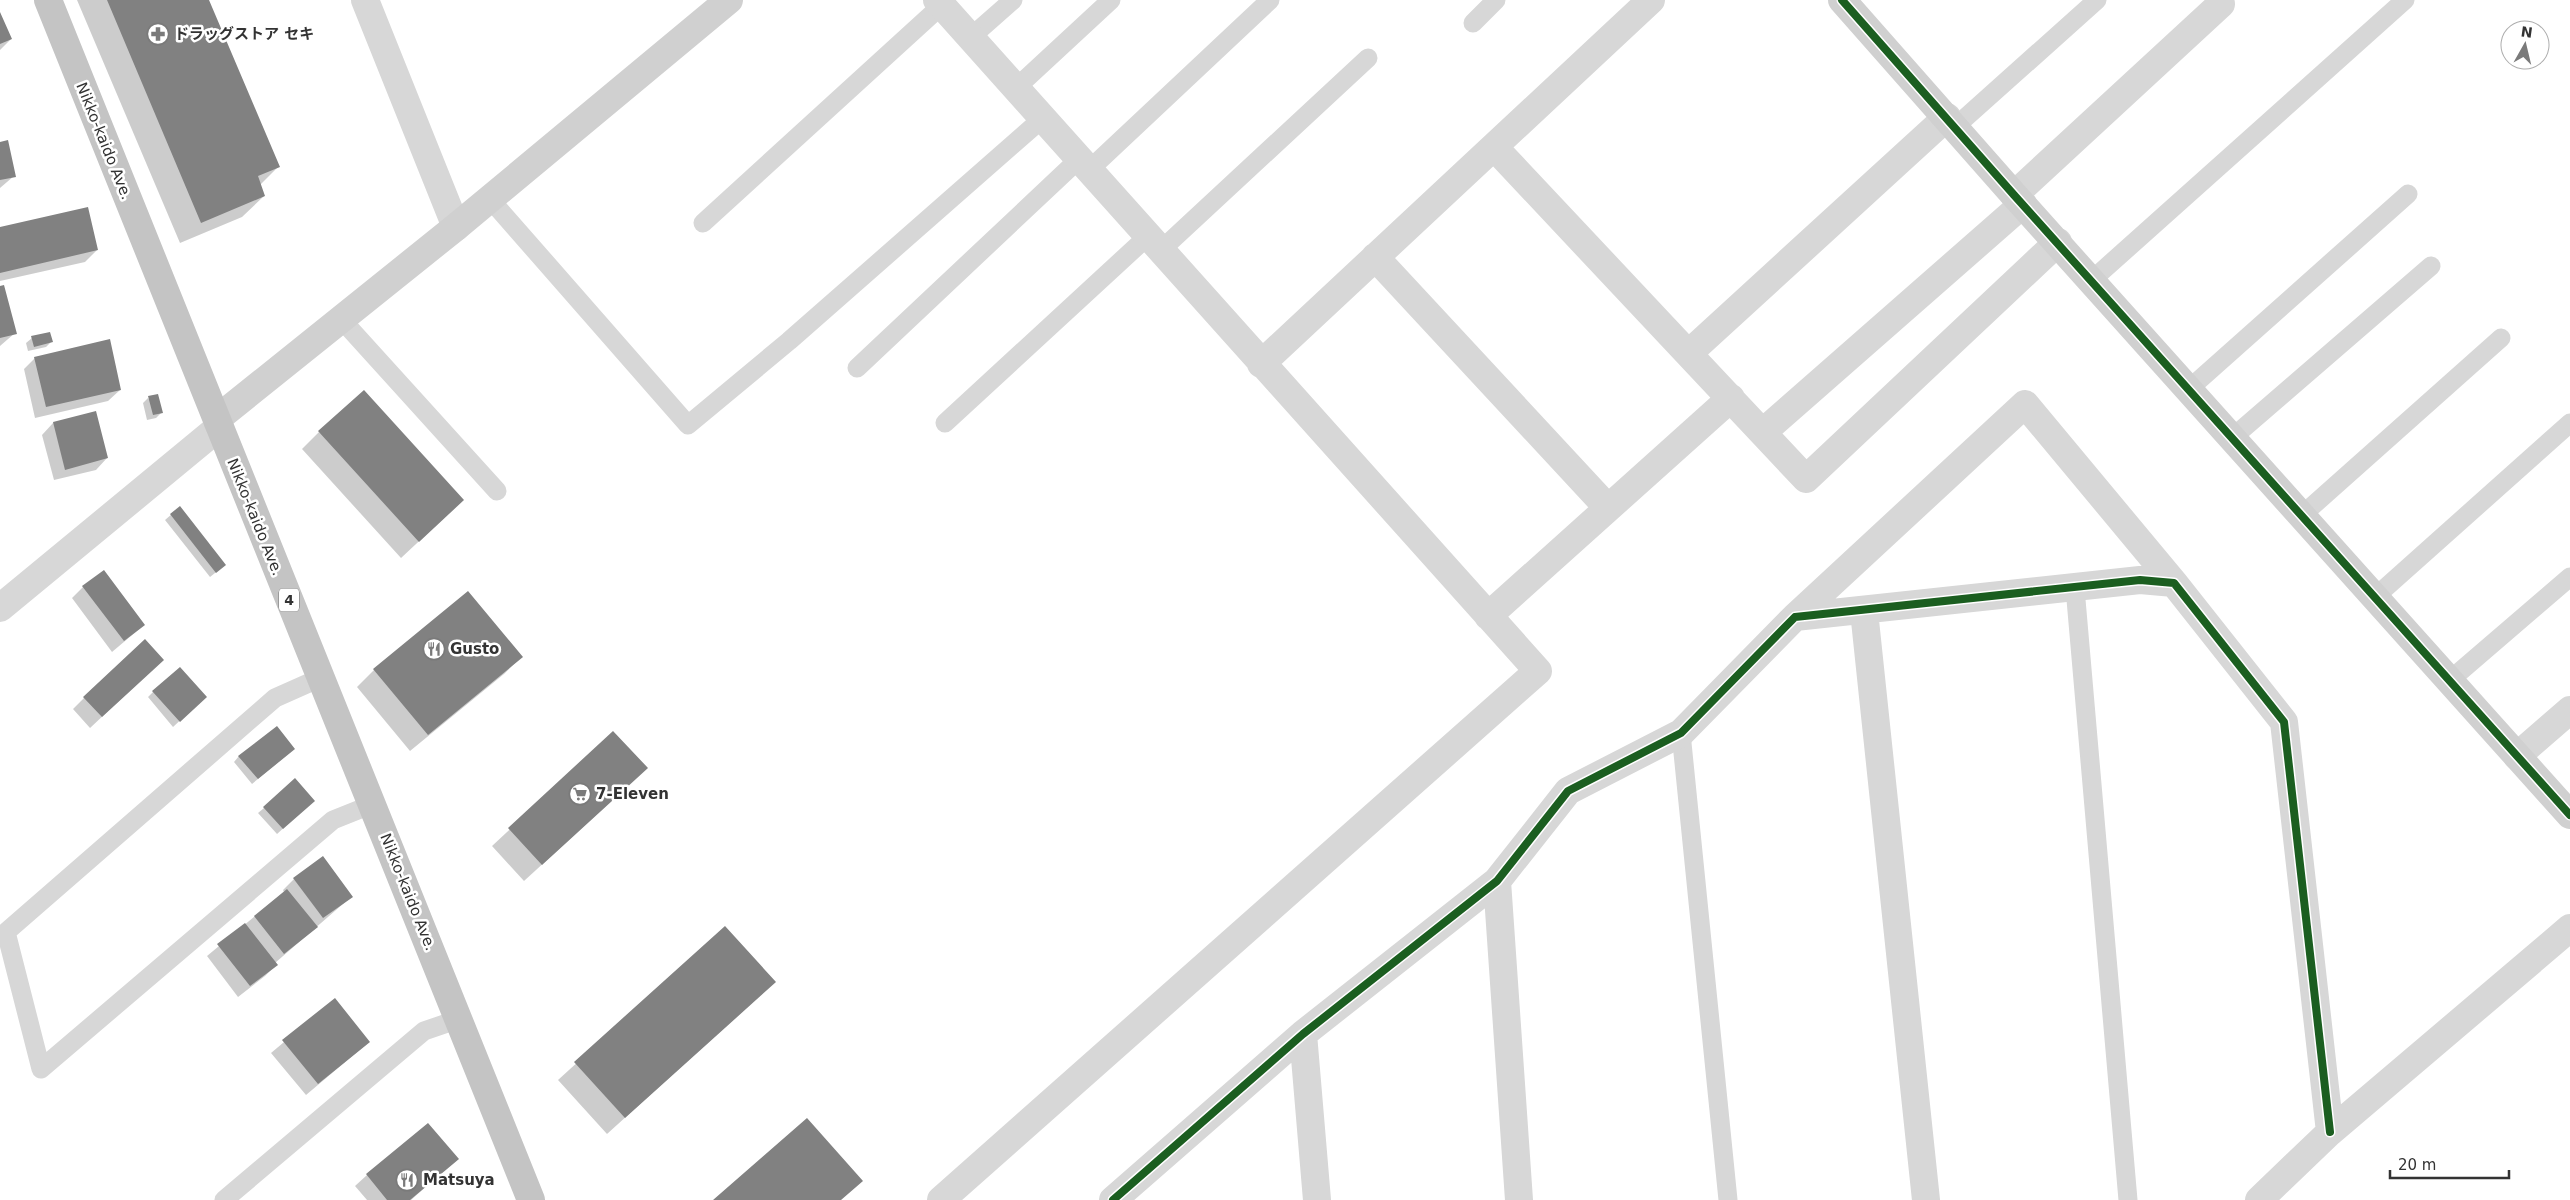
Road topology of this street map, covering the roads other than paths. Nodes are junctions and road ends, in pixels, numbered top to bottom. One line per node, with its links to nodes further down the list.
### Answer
1 (48, 0): 40 (highway, Nikko-kaido Ave. / 4)
2 (365, 0): 26 (street)
3 (729, 0): 23 (street)
4 (1013, 0): 15 (lane)
5 (1111, 0): 17 (lane)
6 (1270, 0): 21 (lane)
7 (1496, 0): 14 (lane)
8 (1651, 0): 20 (street)
9 (1842, 0): 19 (street)
10 (2097, 0): 19 (lane)
11 (2405, 0): 31 (lane)
12 (940, 2): 15 (street); 25 (lane)
13 (2221, 4): 24 (street)
14 (1473, 23)
15 (971, 38): 17 (street)
16 (1368, 58): 28 (lane)
17 (1016, 88): 18 (street)
18 (1043, 118): 21 (street); 23 (lane)
19 (1951, 122): 24 (street); 34 (street)
20 (1494, 147): 29 (street); 34 (street)
21 (1084, 165): 28 (street); 36 (lane)
22 (2408, 194): 37 (lane)
23 (490, 199): 26 (street)
24 (2018, 200): 27 (street); 42 (street)
25 (703, 223)
26 (456, 227): 32 (street)
27 (2058, 242): 31 (street); 42 (street)
28 (1154, 244): 35 (street); 39 (lane)
29 (1375, 257): 35 (street); 45 (street)
30 (2431, 266): 43 (lane)
31 (2092, 280): 37 (street)
32 (342, 320): 40 (street); 44 (lane)
33 (2501, 338): 46 (lane)
34 (1689, 353): 38 (street)
35 (1261, 364): 53 (street)
36 (857, 368)
37 (2189, 389): 43 (street)
38 (1731, 398): 42 (street); 45 (street)
39 (946, 422)
40 (218, 423): 51 (street); 55 (highway, Nikko-kaido Ave. / 4)
41 (2570, 423): 50 (lane)
42 (1763, 432)
43 (2232, 438): 46 (street)
44 (498, 491)
45 (1608, 508): 53 (street)
46 (2301, 516): 50 (street)
47 (2570, 577): 56 (lane)
48 (2174, 583): 49 (street); 54 (street); 66 (street)
49 (2075, 588): 52 (street); 75 (lane)
50 (2374, 598): 56 (street)
51 (0, 608)
52 (1864, 611): 54 (street); 74 (street)
53 (1488, 616): 69 (street)
54 (1795, 617): 58 (street)
55 (320, 678): 60 (highway, Nikko-kaido Ave. / 4); 60 (lane)
56 (2449, 681): 59 (street)
57 (2570, 710): 59 (street)
58 (1681, 733): 62 (street); 73 (lane)
59 (2517, 756): 61 (street)
60 (373, 804): 64 (highway, Nikko-kaido Ave. / 4)
61 (2570, 815)
62 (1497, 881): 65 (street); 72 (street)
63 (2570, 928): 66 (street)
64 (459, 1019): 67 (lane); 68 (highway, Nikko-kaido Ave. / 4)
65 (1303, 1034): 70 (street); 71 (street)
66 (2330, 1132): 76 (street)
67 (224, 1200)
68 (531, 1200)
69 (941, 1200)
70 (1113, 1200)
71 (1317, 1200)
72 (1519, 1200)
73 (1728, 1200)
74 (1926, 1200)
75 (2128, 1200)
76 (2258, 1200)

